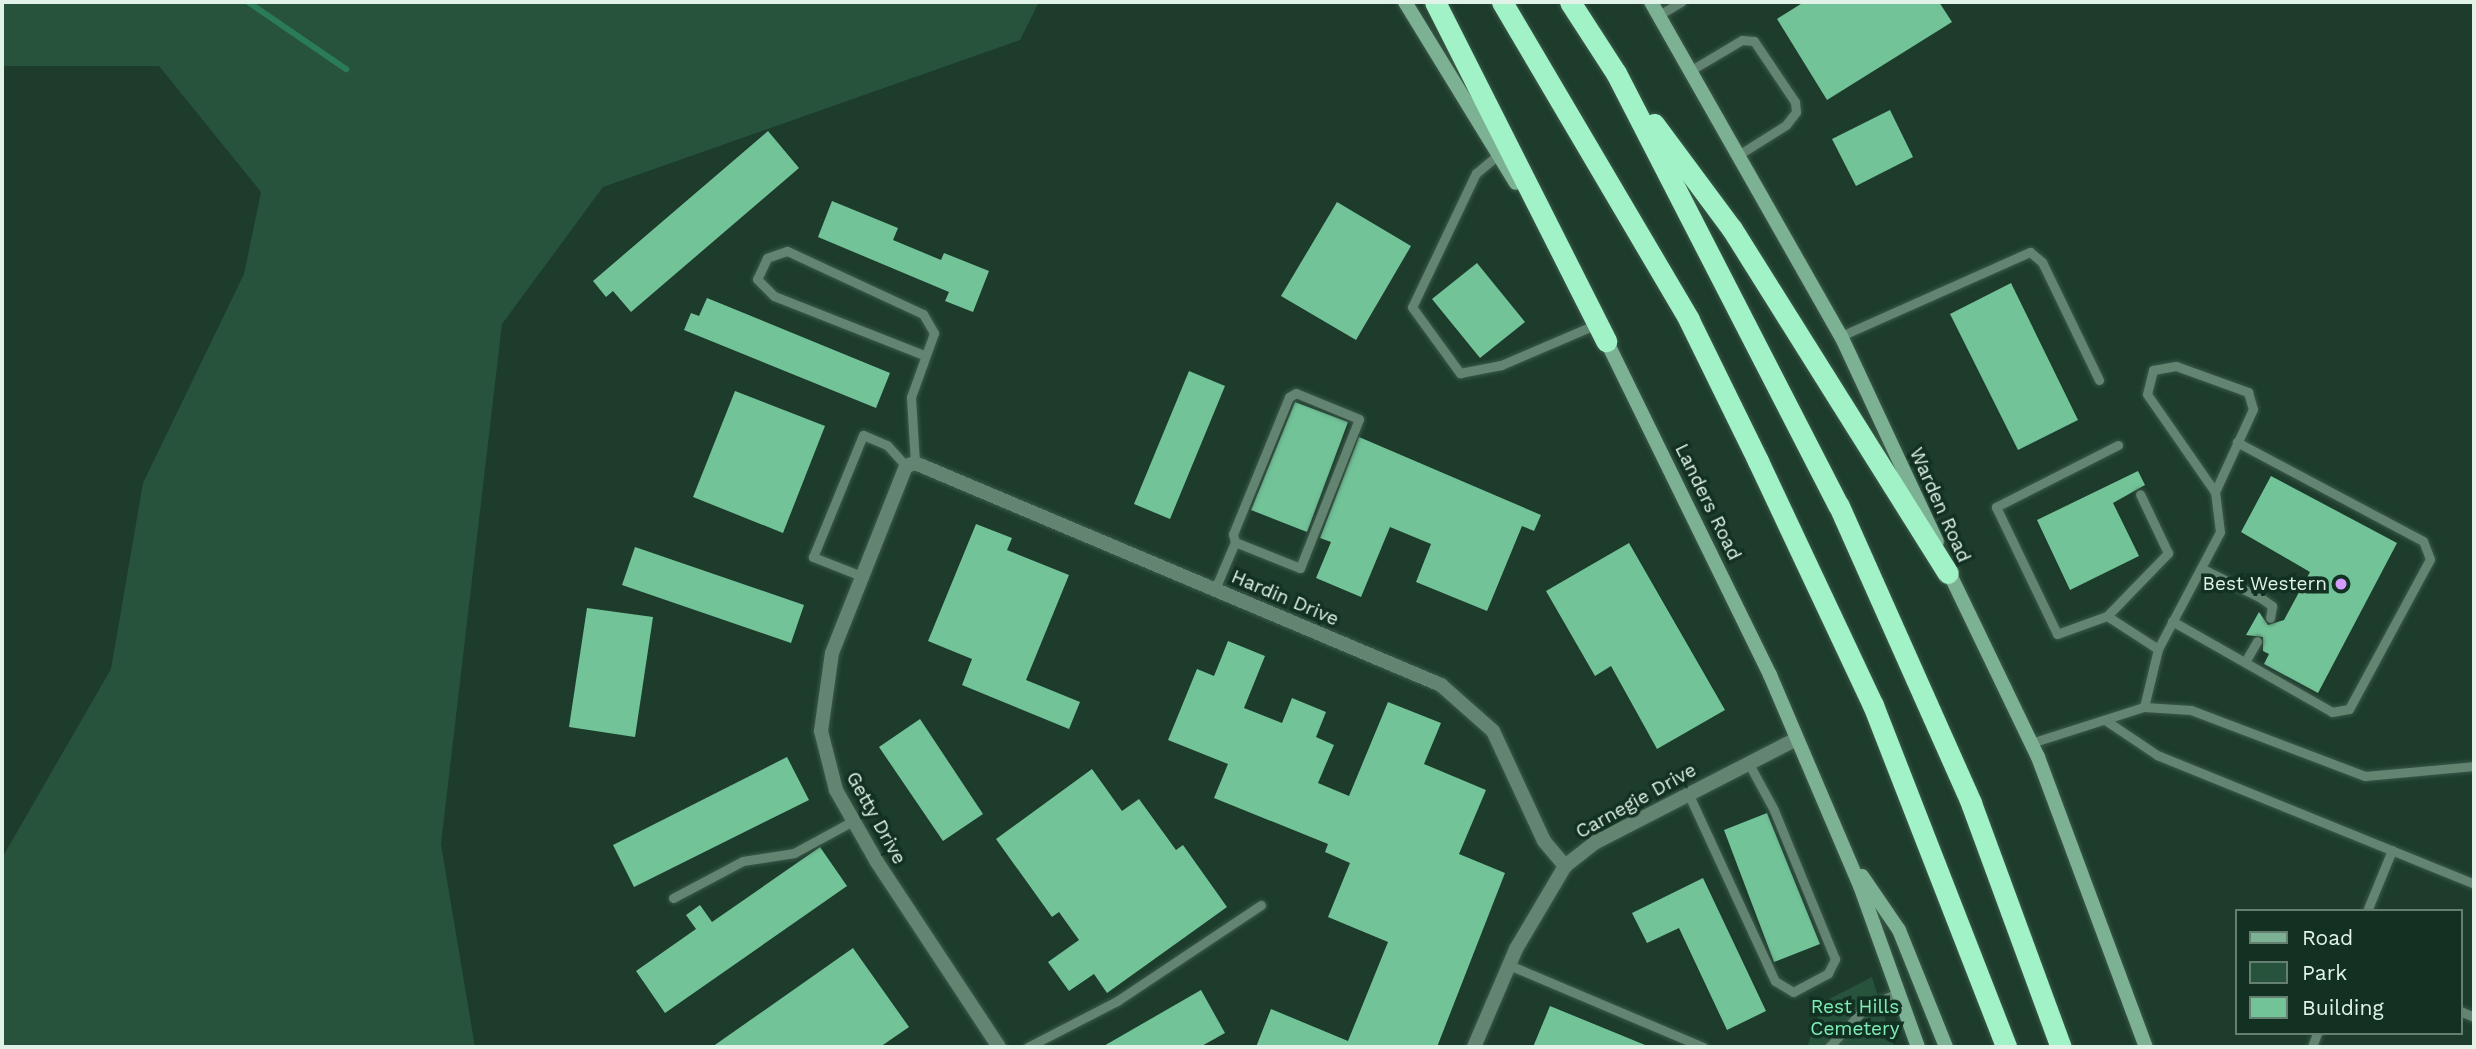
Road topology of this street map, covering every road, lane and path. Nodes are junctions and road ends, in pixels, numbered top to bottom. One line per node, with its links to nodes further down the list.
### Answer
1 (1405, 2): 9 (main road, Landers Road)
2 (1436, 2): 11 (highway)
3 (1502, 2): 55 (highway)
4 (1570, 2): 8 (highway)
5 (1681, 2): 6 (lane)
6 (1655, 8): 7 (main road, Warden Road)
7 (1693, 69): 10 (main road, Warden Road); 10 (lane)
8 (1616, 73): 22 (highway); 56 (highway)
9 (1499, 154): 11 (main road, Landers Road); 11 (lane)
10 (1740, 154): 12 (main road, Warden Road)
11 (1602, 332): 33 (main road, Landers Road)
12 (1841, 336): 14 (lane); 22 (main road, Warden Road)
13 (924, 355): 13 (lane); 17 (lane)
14 (2099, 380)
15 (2237, 442): 18 (lane); 18 (lane); 30 (lane)
16 (2118, 445): 25 (lane)
17 (911, 464): 23 (street, Getty Drive); 23 (lane); 24 (street, Hardin Drive)
18 (2215, 492): 21 (lane)
19 (2140, 494): 25 (lane)
20 (1235, 542): 20 (lane); 24 (lane)
21 (2201, 568): 26 (lane); 27 (lane)
22 (1948, 573): 34 (main road, Warden Road)
23 (864, 577): 38 (street, Getty Drive)
24 (1215, 589): 41 (street, Hardin Drive)
25 (2107, 616): 29 (lane)
26 (2270, 618)
27 (2172, 621): 29 (lane); 30 (lane)
28 (2257, 641): 30 (lane)
29 (2158, 649): 31 (lane)
30 (2245, 662)
31 (2144, 707): 32 (lane); 36 (lane)
32 (2105, 720): 34 (lane); 40 (lane)
33 (1796, 739): 35 (street, Carnegie Drive); 39 (main road, Landers Road)
34 (2031, 743): 57 (main road, Warden Road)
35 (1749, 764): 37 (street, Carnegie Drive); 37 (lane)
36 (2474, 766)
37 (1688, 793): 41 (street, Carnegie Drive)
38 (853, 821): 43 (lane); 48 (street, Getty Drive)
39 (1843, 849): 47 (main road, Landers Road); 54 (main road)
40 (2392, 849): 42 (lane); 45 (lane)
41 (1565, 866): 46 (street, Carnegie Drive)
42 (2474, 884)
43 (673, 898)
44 (1261, 905): 49 (lane)
45 (2368, 909)
46 (1509, 964): 50 (street, Carnegie Drive); 51 (lane)
47 (1899, 992): 52 (lane); 53 (main road, Landers Road)
48 (999, 1047)
49 (1028, 1047)
50 (1474, 1047)
51 (1703, 1047)
52 (1829, 1047)
53 (1918, 1047)
54 (1946, 1047)
55 (2006, 1047)
56 (2061, 1047)
57 (2146, 1047)

